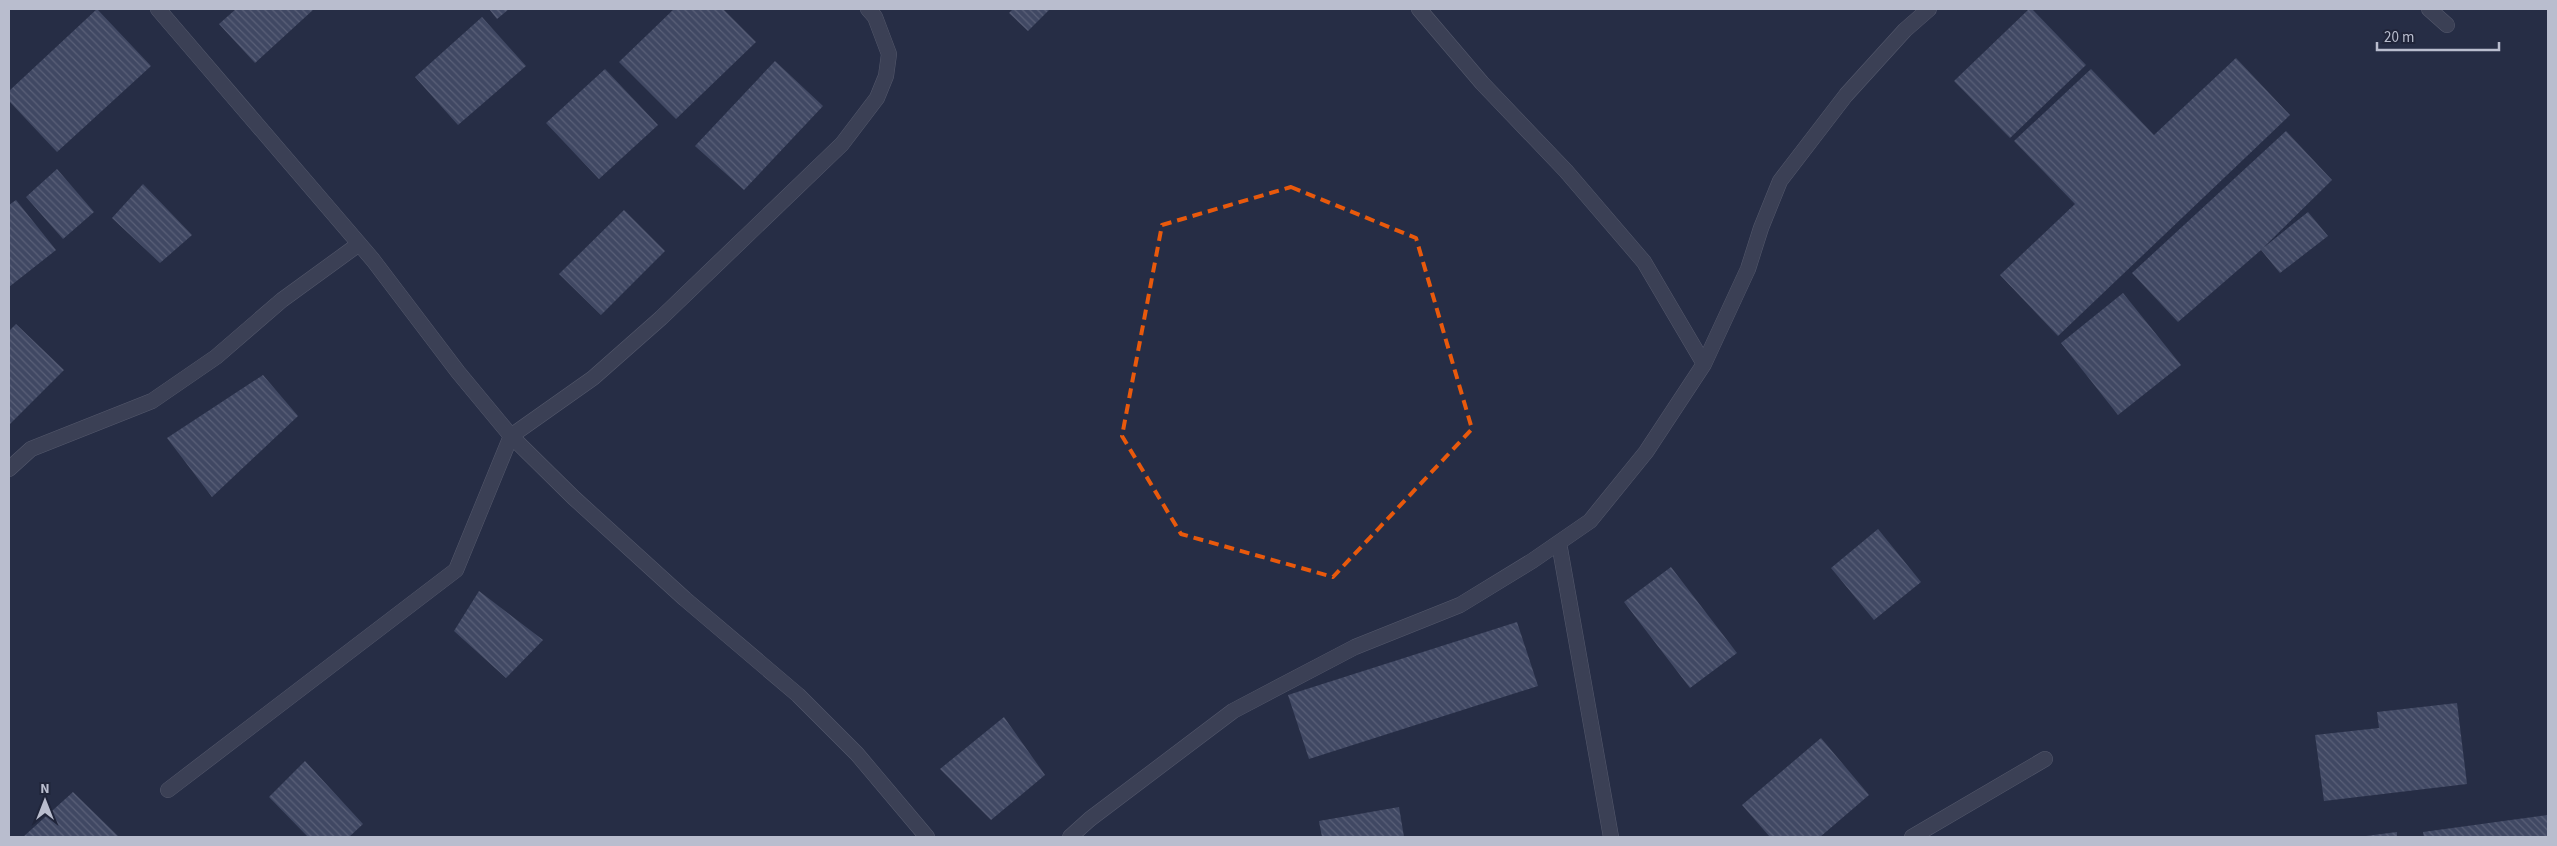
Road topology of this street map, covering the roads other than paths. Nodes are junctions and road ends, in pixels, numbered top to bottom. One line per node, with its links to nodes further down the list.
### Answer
1 (158, 9): 7 (street)
2 (868, 9): 9 (street)
3 (1419, 9): 8 (street)
4 (1929, 9): 8 (street)
5 (2429, 9): 6 (street)
6 (2447, 25)
7 (359, 244): 9 (street); 10 (street)
8 (1704, 364): 11 (street)
9 (512, 436): 13 (street); 14 (street)
10 (9, 469)
11 (1559, 543): 15 (street); 16 (street)
12 (2045, 759): 17 (street)
13 (168, 790)
14 (927, 837)
15 (1070, 837)
16 (1611, 837)
17 (1912, 837)

